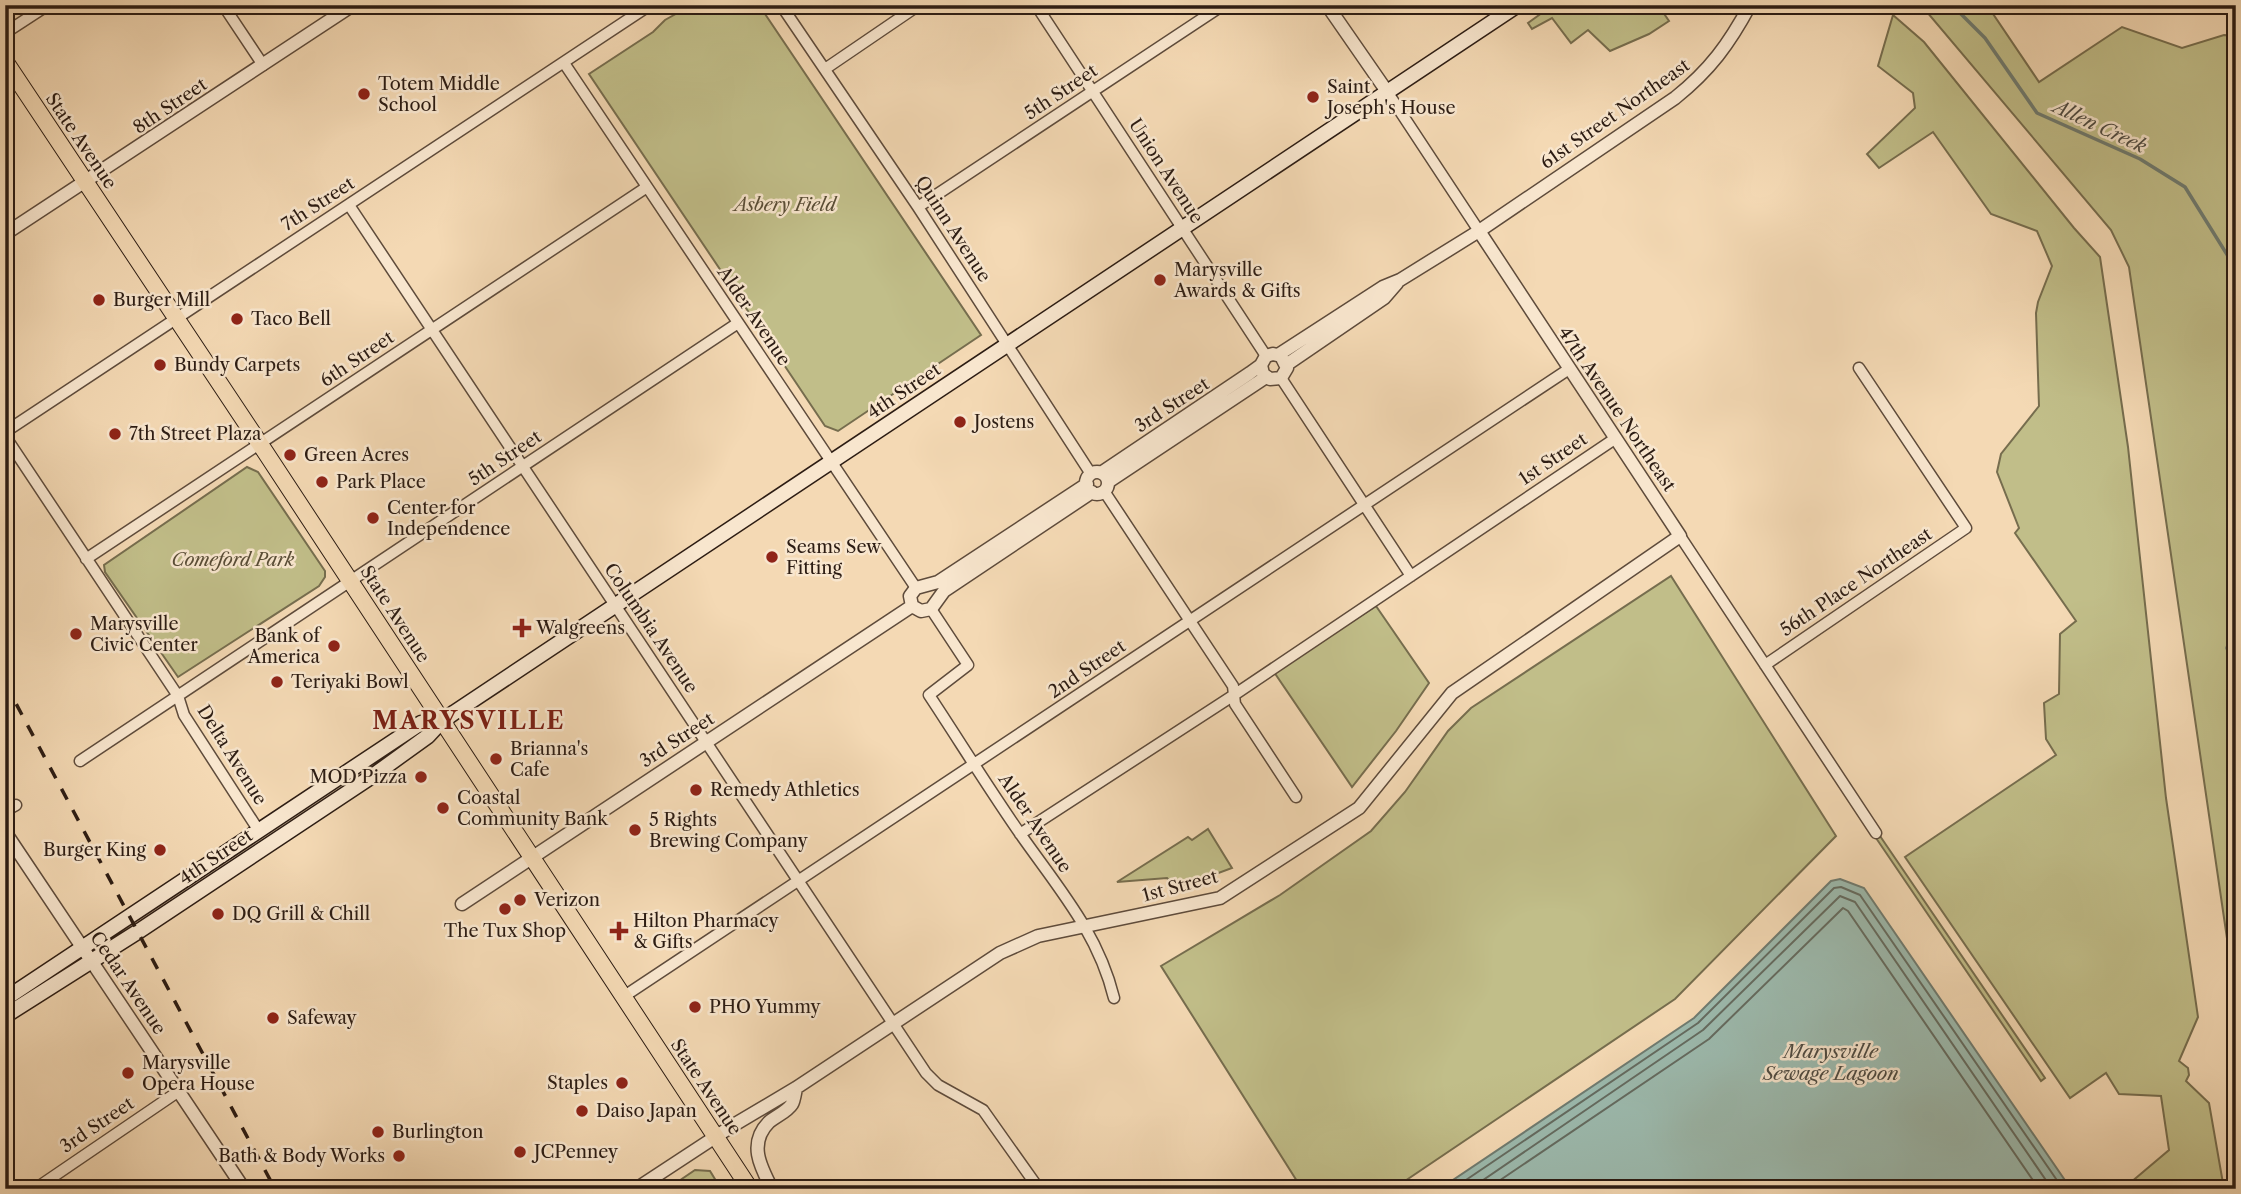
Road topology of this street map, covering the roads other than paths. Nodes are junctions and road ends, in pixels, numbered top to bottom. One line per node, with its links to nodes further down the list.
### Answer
1 (48, 5): 12 (street)
2 (223, 5): 15 (street)
3 (353, 5): 15 (street, 8th Street)
4 (650, 5): 14 (street, 7th Street)
5 (781, 5): 16 (street, Quinn Avenue)
6 (919, 5): 16 (street)
7 (1036, 5): 17 (street, Union Avenue)
8 (1223, 5): 17 (street, 5th Street)
9 (1327, 5): 18 (street, 47th Avenue Northeast)
10 (1518, 5): 18 (main road, 4th Street)
11 (1750, 5): 24 (street, 61st Street Northeast)
12 (5, 33)
13 (5, 61): 19 (main road, State Avenue)
14 (564, 63): 20 (street, Alder Avenue); 21 (street, 7th Street)
15 (262, 65): 19 (street, 8th Street)
16 (825, 69): 22 (street, Quinn Avenue)
17 (1093, 91): 22 (street, 5th Street); 23 (street, Union Avenue)
18 (1388, 93): 23 (main road, 4th Street); 24 (street, 47th Avenue Northeast)
19 (86, 182): 25 (street, 8th Street); 26 (main road, State Avenue)
20 (647, 187): 27 (street, Alder Avenue); 28 (street, 6th Street)
21 (349, 205): 26 (street, 7th Street); 28 (street, Columbia Avenue)
22 (918, 207): 29 (street, Quinn Avenue)
23 (1183, 229): 29 (main road, 4th Street); 30 (street, Union Avenue)
24 (1479, 231): 30 (street, 3rd Street); 32 (street, 47th Avenue Northeast)
25 (5, 234)
26 (176, 319): 35 (street, 7th Street); 37 (main road, State Avenue)
27 (738, 324): 38 (street, Alder Avenue); 39 (street, 5th Street)
28 (432, 330): 37 (street, 6th Street); 39 (street, Columbia Avenue)
29 (1009, 345): 38 (main road, 4th Street); 40 (street, Quinn Avenue)
30 (1273, 360): 33 (street); 34 (street); 40 (street, 3rd Street)
31 (1859, 368): 51 (street, 56th Place Northeast)
32 (1569, 369): 36 (street, 47th Avenue Northeast); 41 (street, 2nd Street)
33 (1266, 377): 34 (street); 40 (street, 3rd Street)
34 (1281, 378): 41 (street)
35 (5, 434): 43 (street)
36 (1616, 438): 42 (street, 47th Avenue Northeast); 44 (street, 1st Street)
37 (260, 444): 43 (street, 6th Street); 45 (main road, State Avenue)
38 (832, 462): 46 (street, Alder Avenue); 48 (main road, 4th Street)
39 (523, 467): 45 (street, 5th Street); 48 (street, Columbia Avenue)
40 (1097, 483): 46 (street, 3rd Street); 47 (street, 3rd Street); 50 (street, Quinn Avenue)
41 (1364, 505): 44 (street); 50 (street, 2nd Street)
42 (1680, 536): 51 (street, 47th Avenue Northeast); 69 (street, 1st Street)
43 (86, 559): 53 (street, Delta Avenue)
44 (1411, 576): 52 (street, 1st Street)
45 (351, 581): 53 (street, 5th Street); 54 (main road, State Avenue)
46 (921, 587): 47 (street); 49 (street)
47 (933, 604): 49 (street); 57 (street, Alder Avenue)
48 (615, 606): 54 (main road, 4th Street); 55 (street, Columbia Avenue)
49 (912, 606): 55 (street, 3rd Street)
50 (1190, 621): 52 (street, Quinn Avenue); 57 (street, 2nd Street)
51 (1765, 665): 63 (street, 47th Avenue Northeast)
52 (1234, 695): 58 (street, Quinn Avenue); 64 (street, 1st Street)
53 (178, 696): 56 (street, 5th Street); 61 (street, Delta Avenue)
54 (441, 722): 61 (main road, 4th Street); 65 (main road, State Avenue); 66 (main road, 4th Street)
55 (706, 743): 65 (street, 3rd Street); 67 (street, Columbia Avenue)
56 (80, 761)
57 (975, 765): 64 (street, Alder Avenue); 67 (street, 2nd Street)
58 (1296, 797)
59 (16, 805): 60 (street)
60 (5, 811)
61 (259, 831): 66 (main road); 70 (main road, 4th Street)
62 (5, 832): 70 (street, Cedar Avenue)
63 (1876, 832)
64 (1020, 834): 69 (street, Alder Avenue)
65 (531, 856): 68 (street, 3rd Street); 72 (main road, State Avenue)
66 (216, 880): 71 (main road, 4th Street)
67 (798, 882): 72 (street, 2nd Street); 76 (street, Columbia Avenue)
68 (461, 905)
69 (1086, 926): 73 (street); 76 (street, 1st Street)
70 (83, 947): 71 (street, Cedar Avenue); 74 (main road, 4th Street)
71 (93, 960): 75 (main road, 4th Street); 78 (street, Cedar Avenue)
72 (623, 997): 79 (main road, State Avenue)
73 (1114, 998)
74 (5, 999)
75 (5, 1016)
76 (893, 1024): 77 (street, 1st Street); 85 (street, Columbia Avenue)
77 (796, 1088): 79 (street, 1st Street); 84 (street)
78 (179, 1091): 80 (street, 3rd Street); 81 (street, Cedar Avenue)
79 (716, 1136): 82 (street, 1st Street); 83 (main road, State Avenue)
80 (35, 1189)
81 (244, 1189)
82 (636, 1189)
83 (750, 1189)
84 (772, 1189)
85 (1039, 1189)

